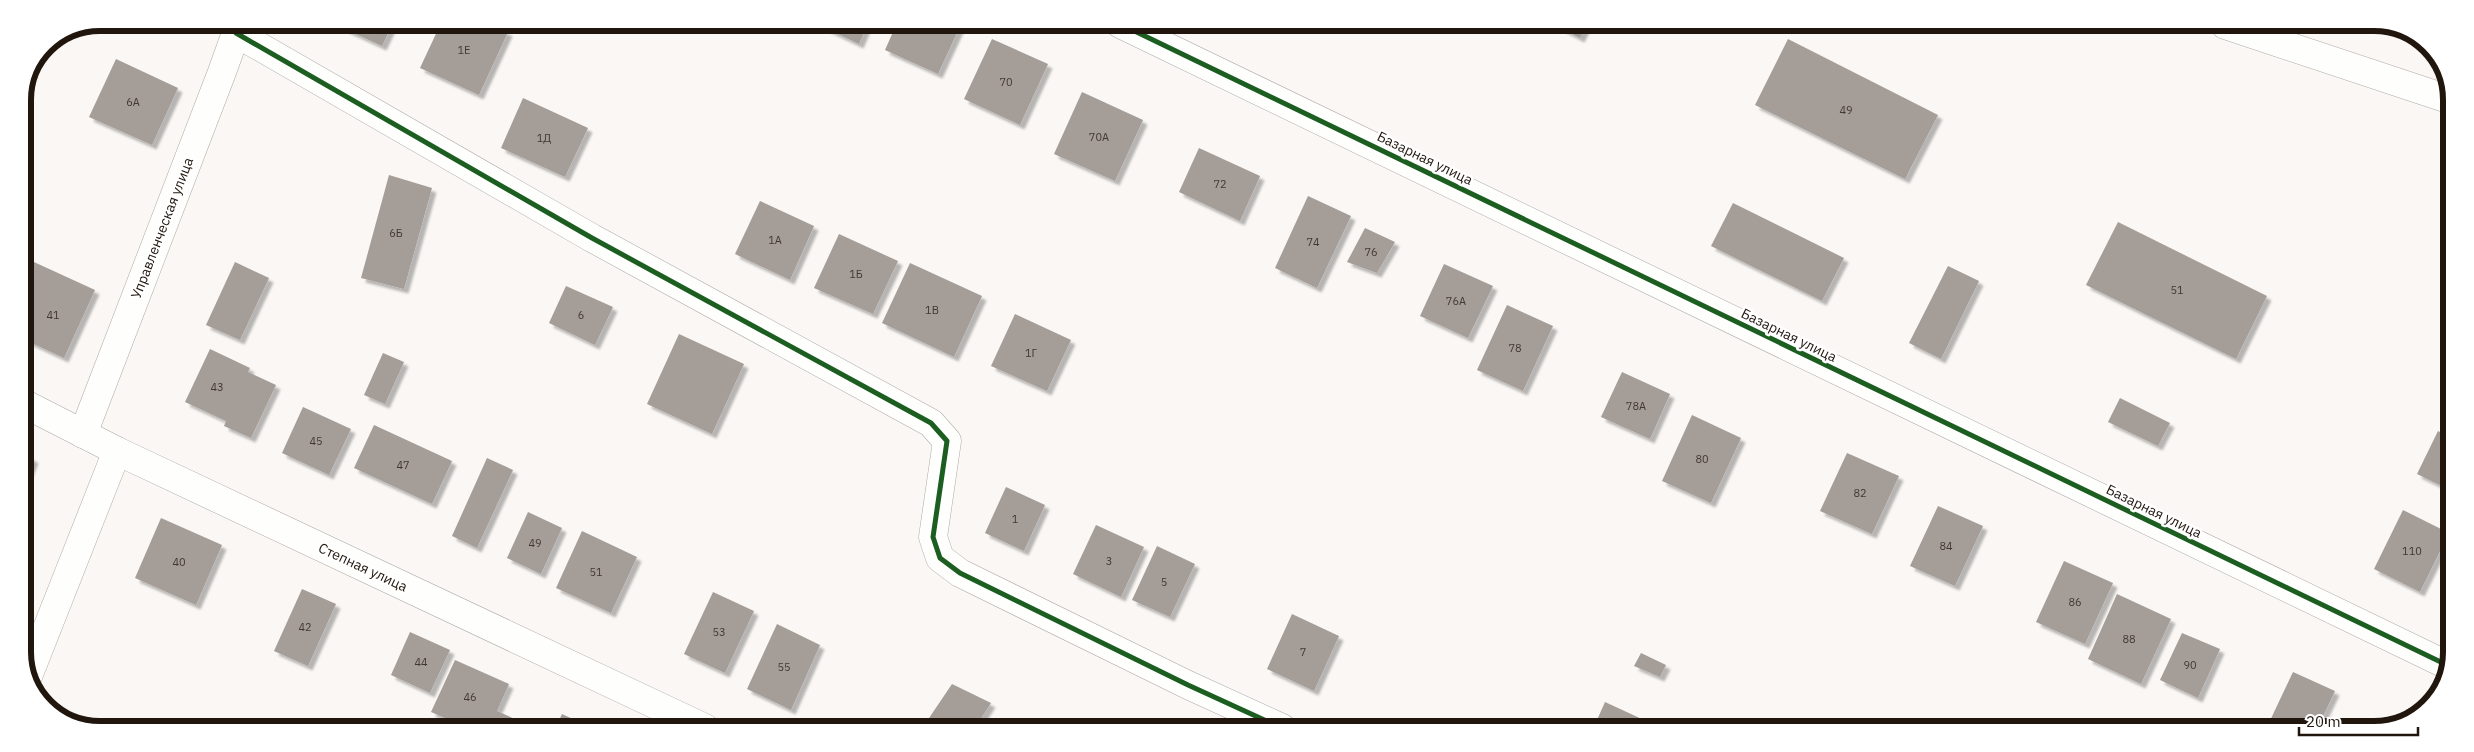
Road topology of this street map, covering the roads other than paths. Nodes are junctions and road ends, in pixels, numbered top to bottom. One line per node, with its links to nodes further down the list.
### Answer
1 (233, 31): 7 (street, Управленческая улица)
2 (239, 31): 12 (street)
3 (1134, 31): 9 (street, Базарная улица)
4 (2243, 31): 5 (street)
5 (2443, 97)
6 (31, 407): 7 (street, Степная улица)
7 (83, 434): 8 (street, Степная улица)
8 (117, 451): 10 (street); 11 (street, Степная улица)
9 (2442, 662)
10 (33, 664)
11 (690, 721)
12 (1267, 721)

